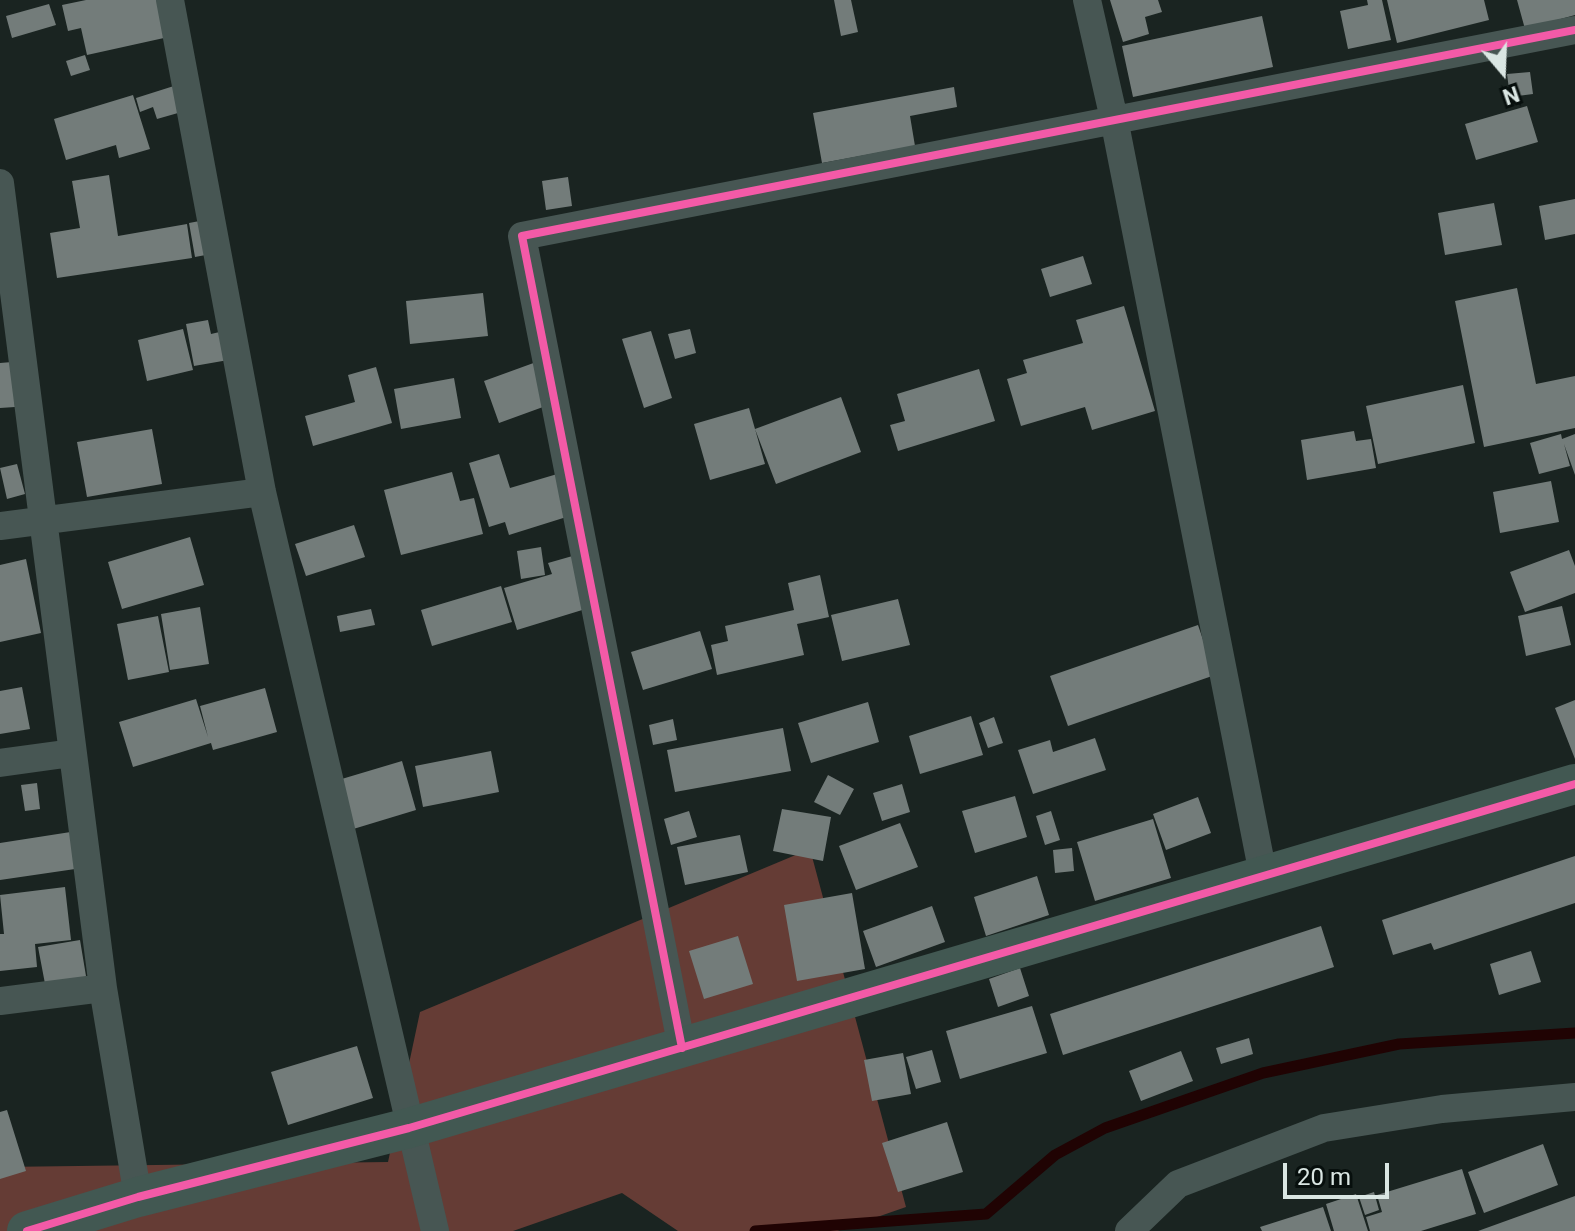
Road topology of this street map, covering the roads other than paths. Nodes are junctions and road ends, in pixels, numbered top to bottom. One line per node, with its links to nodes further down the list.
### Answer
1 (170, 0): 7 (street)
2 (1087, 0): 4 (street)
3 (1575, 30): 4 (street)
4 (1114, 119): 13 (street); 16 (street)
5 (0, 183): 6 (street)
6 (6, 280): 8 (street)
7 (262, 492): 8 (street); 18 (street)
8 (43, 520): 9 (street); 10 (street)
9 (0, 526)
10 (72, 753): 11 (street); 14 (street)
11 (0, 763)
12 (1575, 784): 13 (street)
13 (1263, 874): 16 (street)
14 (103, 988): 15 (street); 19 (street)
15 (0, 1001)
16 (682, 1048): 18 (street)
17 (1575, 1097): 22 (street)
18 (409, 1128): 19 (street); 21 (street)
19 (138, 1197): 20 (street)
20 (27, 1231)
21 (435, 1231)
22 (1129, 1231)

